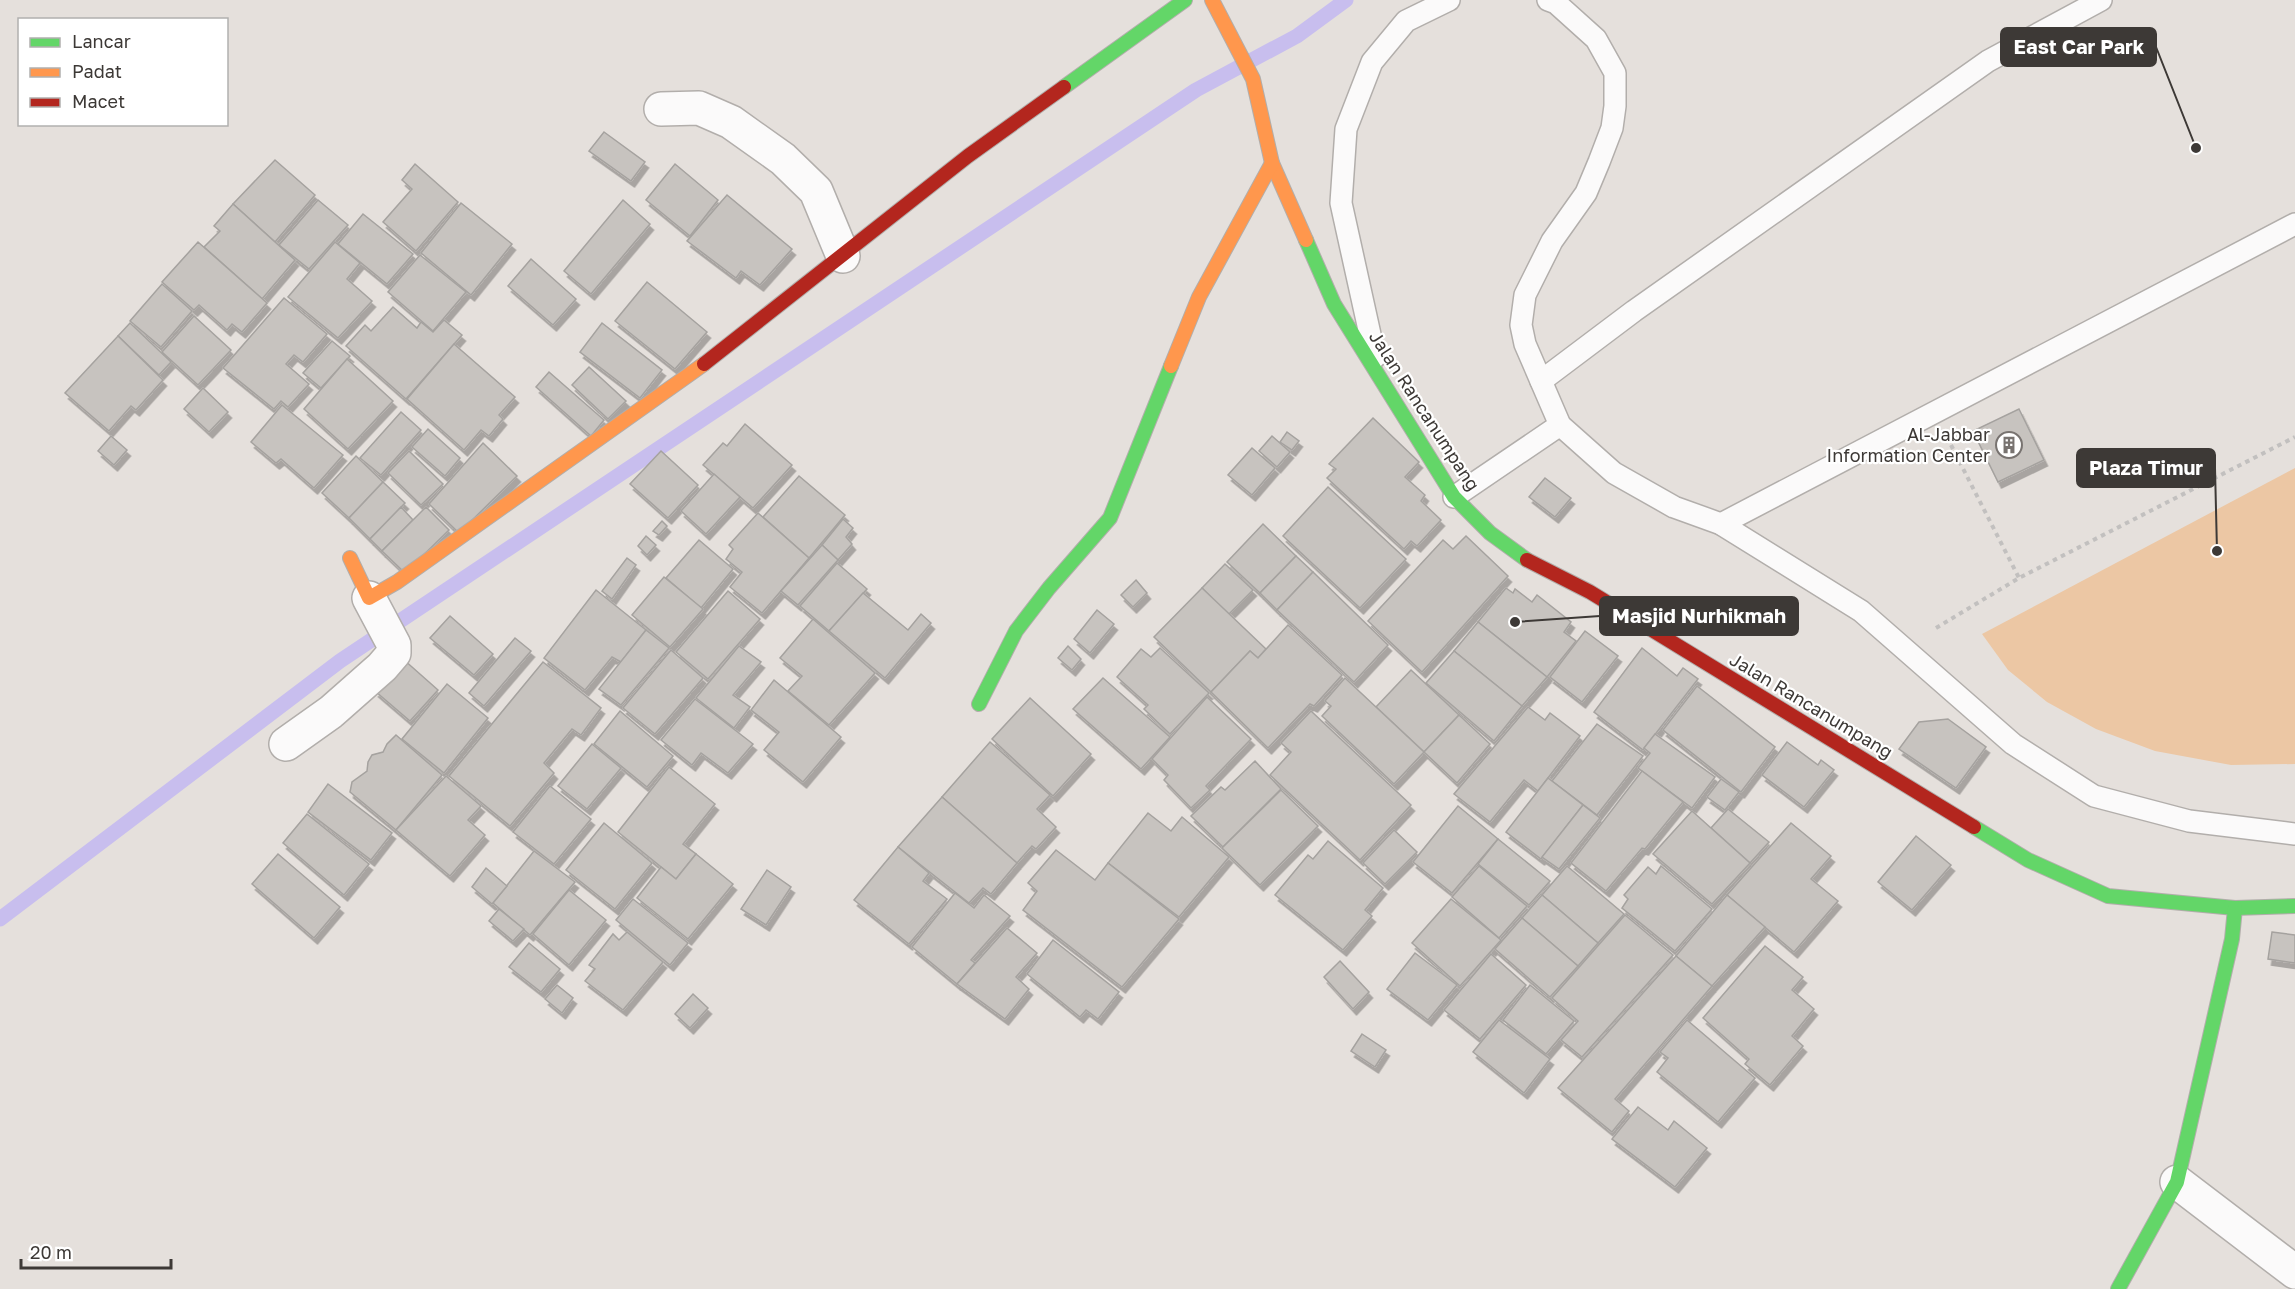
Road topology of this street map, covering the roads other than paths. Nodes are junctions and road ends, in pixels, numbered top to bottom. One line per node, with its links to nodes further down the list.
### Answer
1 (1185, 0): 9 (street)
2 (1212, 0): 7 (street, Jalan Rancanumpang)
3 (1449, 0): 10 (lane)
4 (1548, 0): 11 (lane)
5 (2101, 0): 11 (lane)
6 (661, 109): 9 (street)
7 (1272, 163): 10 (street, Jalan Rancanumpang); 17 (street)
8 (2295, 224): 14 (lane)
9 (843, 256): 16 (street)
10 (1380, 379): 13 (street, Jalan Rancanumpang)
11 (1541, 381): 12 (lane)
12 (1560, 424): 13 (lane); 14 (lane)
13 (1454, 496): 21 (street, Jalan Rancanumpang)
14 (1720, 524): 19 (lane)
15 (350, 558): 16 (street)
16 (370, 601): 18 (street)
17 (979, 704)
18 (286, 744)
19 (2295, 834)
20 (2295, 906): 21 (street, Jalan Rancanumpang)
21 (2235, 908): 22 (street)
22 (2177, 1182): 23 (street); 24 (street)
23 (2295, 1272)
24 (2118, 1289)

